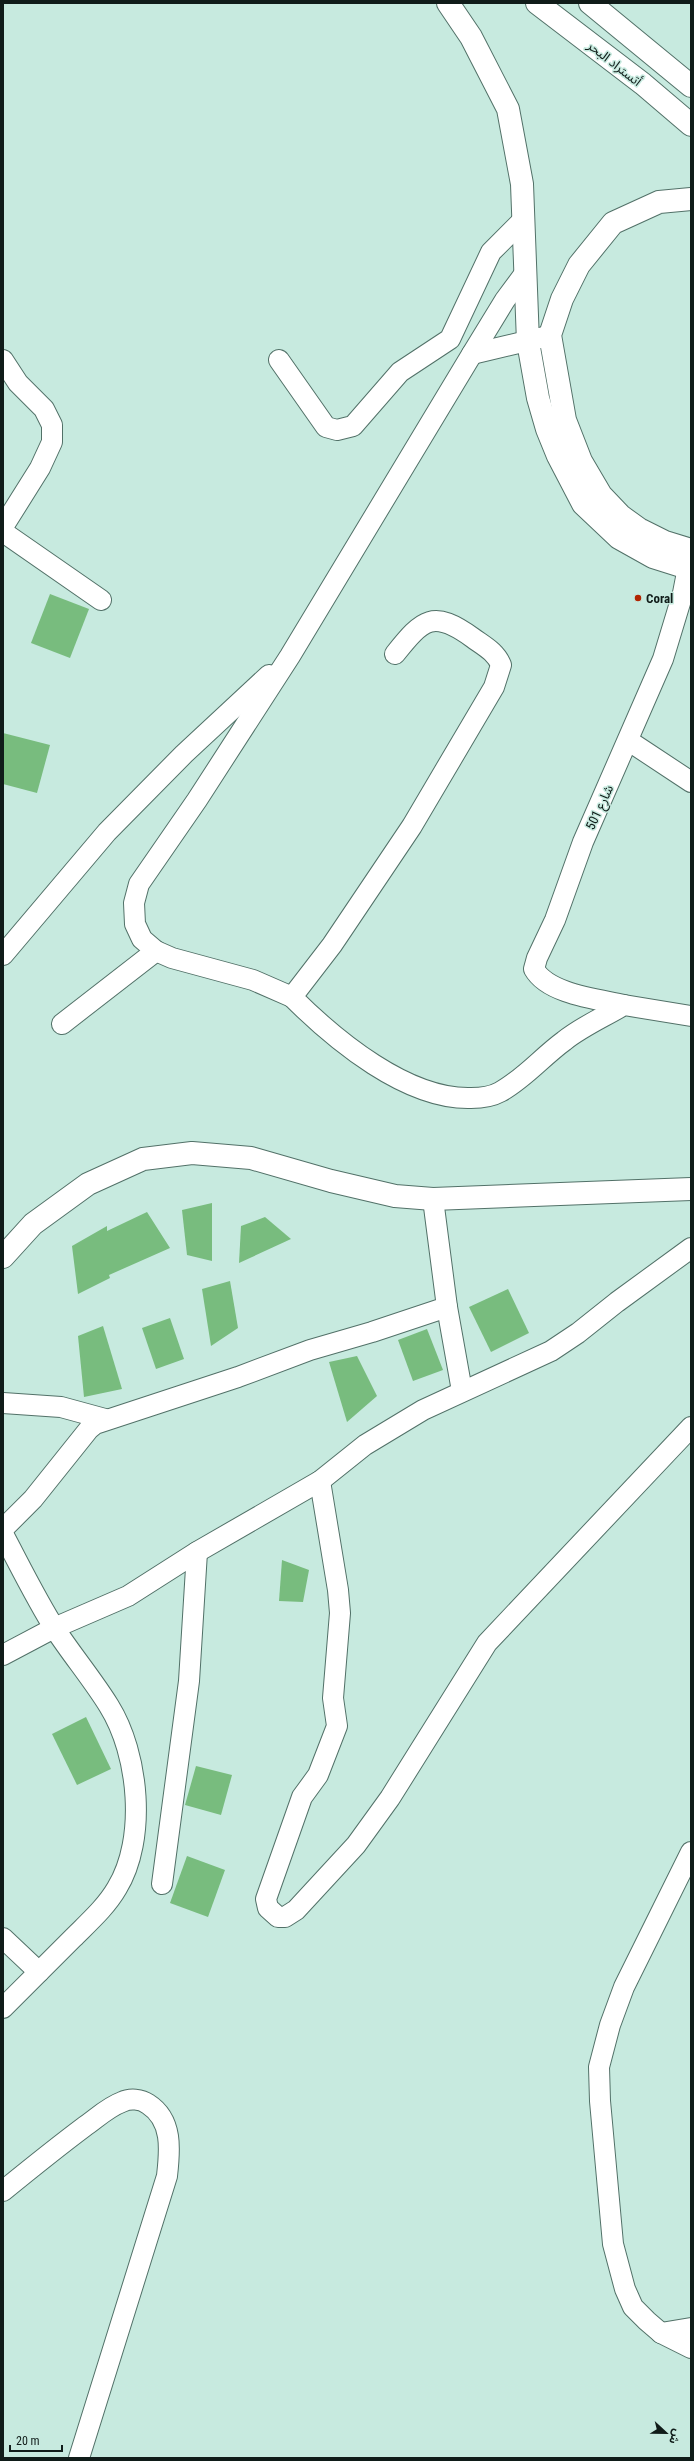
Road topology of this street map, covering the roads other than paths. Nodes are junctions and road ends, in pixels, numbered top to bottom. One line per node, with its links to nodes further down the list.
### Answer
1 (448, 3): 7 (main road)
2 (537, 3): 5 (main road, أتستراد البحر)
3 (590, 3): 4 (main road)
4 (691, 86)
5 (691, 125)
6 (691, 199): 9 (main road)
7 (523, 220): 8 (main road); 13 (street)
8 (525, 273): 10 (main road); 11 (street)
9 (550, 335): 10 (street); 16 (main road)
10 (528, 342): 11 (street); 16 (main road)
11 (472, 354): 19 (street)
12 (3, 360): 14 (street)
13 (279, 360)
14 (3, 527)
15 (3, 532): 17 (street)
16 (690, 563): 20 (street, شارع 501)
17 (101, 600)
18 (395, 654): 24 (street)
19 (290, 656): 22 (street); 23 (street)
20 (629, 741): 21 (street); 25 (street, شارع 501)
21 (691, 782)
22 (156, 951): 24 (street); 27 (street)
23 (3, 955)
24 (292, 998): 25 (street)
25 (624, 1005): 26 (street)
26 (691, 1016)
27 (62, 1024)
28 (691, 1188): 29 (main road)
29 (433, 1199): 31 (main road); 32 (street)
30 (691, 1248): 33 (street)
31 (3, 1257)
32 (447, 1307): 33 (street); 35 (street)
33 (462, 1391): 37 (street)
34 (3, 1403): 35 (street)
35 (105, 1419): 38 (street)
36 (691, 1428): 37 (street)
37 (320, 1481): 40 (street)
38 (3, 1529)
39 (3, 1534): 41 (street)
40 (197, 1552): 41 (street); 44 (street)
41 (54, 1628): 42 (street); 46 (street)
42 (3, 1655)
43 (691, 1852): 50 (street)
44 (162, 1884)
45 (3, 1938): 46 (street)
46 (39, 1972): 47 (street)
47 (3, 2008)
48 (3, 2191): 52 (street)
49 (691, 2328): 50 (street)
50 (661, 2333): 51 (street)
51 (691, 2348)
52 (79, 2458)

